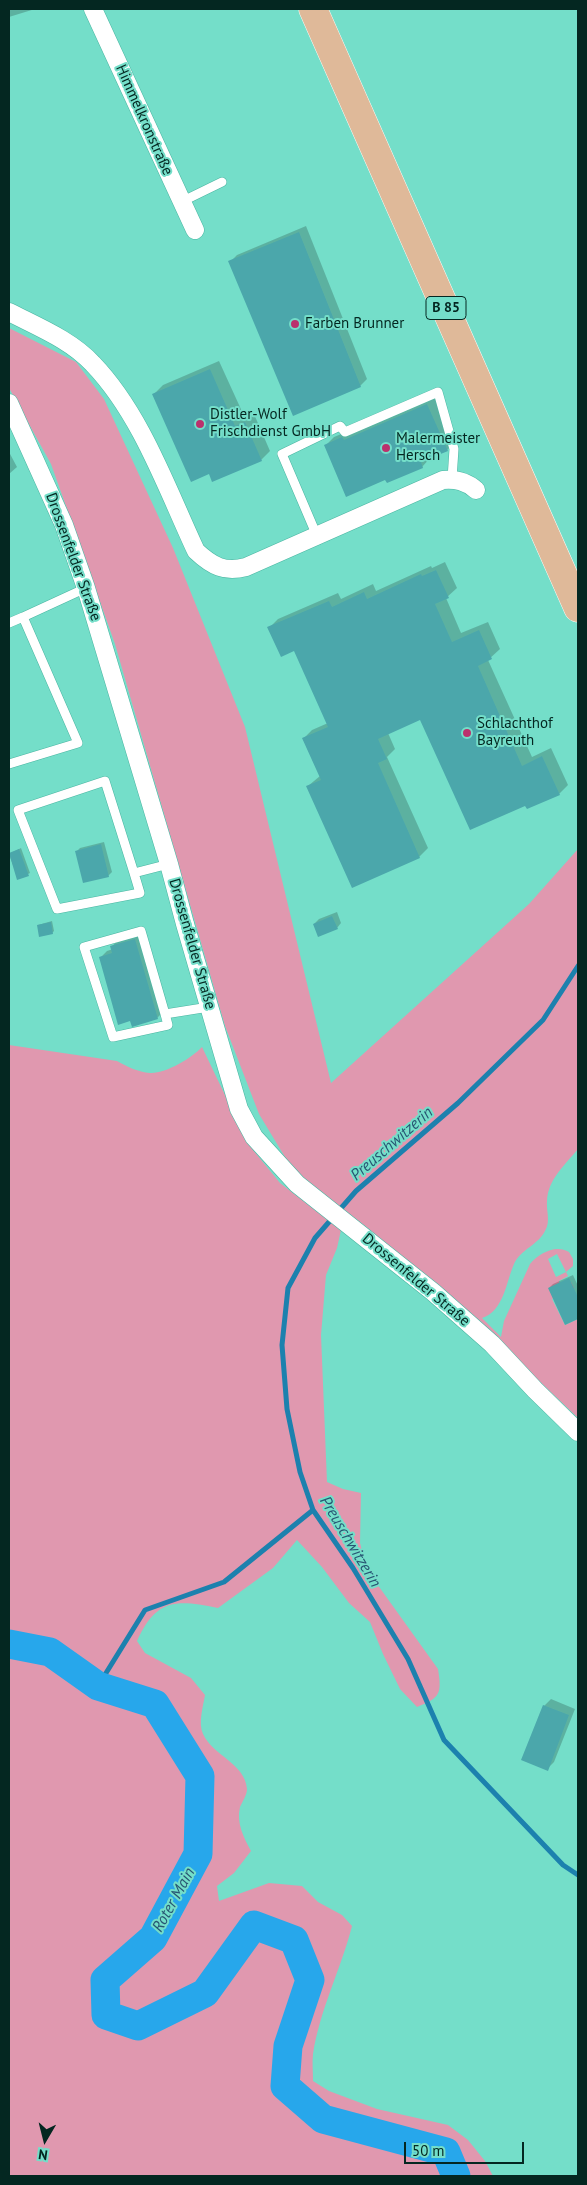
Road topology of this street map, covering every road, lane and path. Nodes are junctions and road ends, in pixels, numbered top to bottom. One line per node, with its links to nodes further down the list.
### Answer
1 (94, 9): 4 (street, Himmelkronstraße)
2 (313, 9): 12 (main road, B 85)
3 (222, 182): 4 (lane)
4 (181, 202): 5 (street, Himmelkronstraße)
5 (195, 230)
6 (9, 312): 10 (street)
7 (9, 403): 11 (street, Drossenfelder Straße)
8 (452, 479): 9 (street); 10 (street); 10 (lane)
9 (476, 490)
10 (317, 536)
11 (86, 588): 13 (lane); 16 (street, Drossenfelder Straße)
12 (578, 608)
13 (23, 617): 14 (lane); 15 (lane)
14 (9, 623)
15 (9, 764)
16 (169, 864): 17 (lane); 18 (street, Drossenfelder Straße)
17 (134, 873): 17 (lane)
18 (209, 1007): 19 (lane); 20 (street, Drossenfelder Straße)
19 (165, 1014): 19 (lane)
20 (578, 1432)

